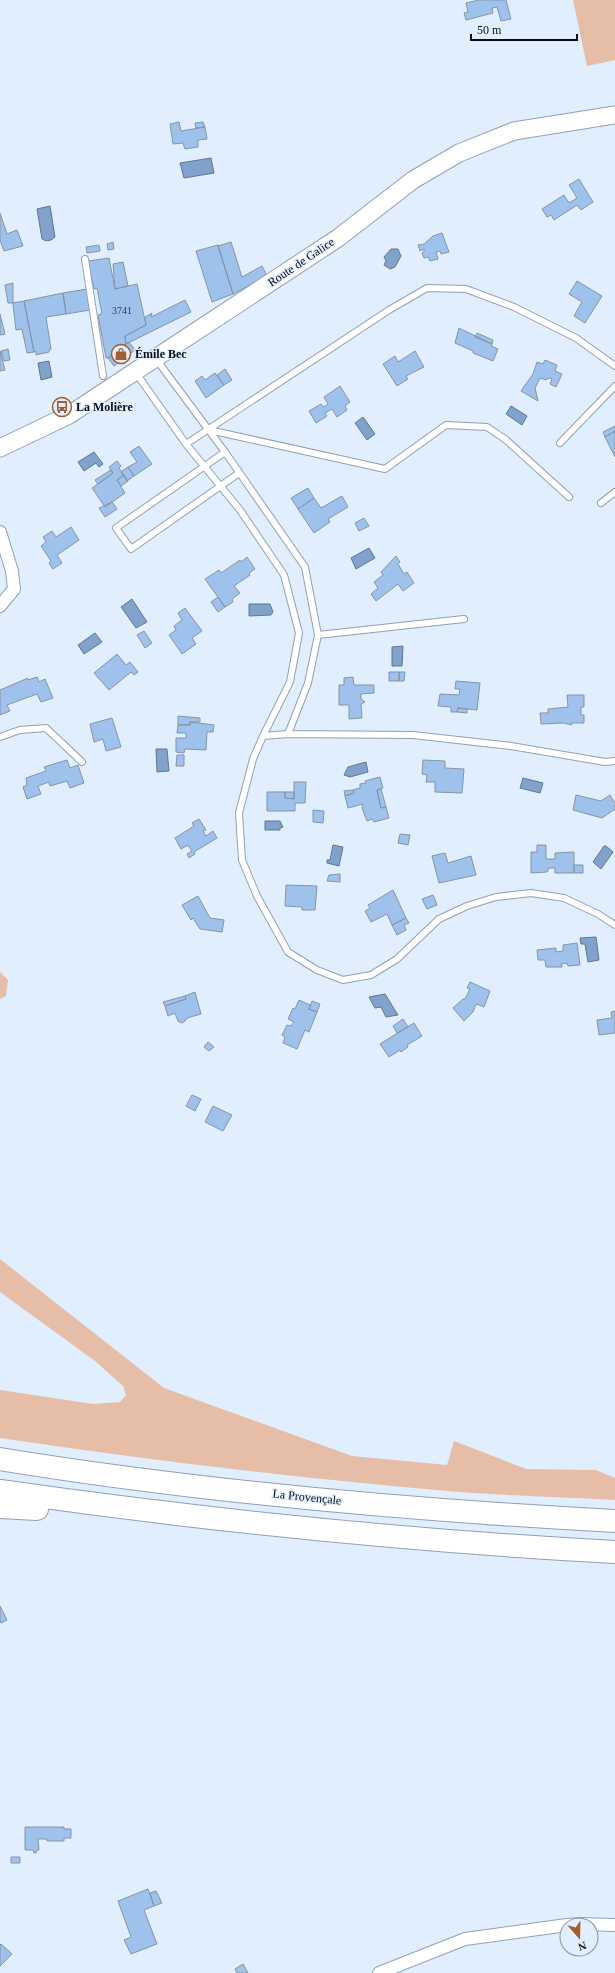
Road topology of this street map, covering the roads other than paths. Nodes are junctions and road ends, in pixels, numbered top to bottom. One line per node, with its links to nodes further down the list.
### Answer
1 (615, 115): 3 (main road, Route de Galice)
2 (85, 259): 6 (lane)
3 (155, 357): 5 (main road, Route de Galice); 8 (lane)
4 (615, 366): 8 (lane)
5 (135, 371): 10 (lane); 11 (main road, Route de Galice)
6 (103, 376)
7 (615, 386): 9 (lane)
8 (209, 430): 10 (lane); 12 (lane); 17 (lane)
9 (560, 443)
10 (186, 444): 13 (lane)
11 (0, 448)
12 (225, 452): 13 (lane); 14 (lane)
13 (204, 467): 15 (lane); 15 (lane)
14 (239, 473): 15 (lane); 22 (lane)
15 (221, 486): 24 (lane)
16 (615, 492): 18 (lane)
17 (569, 497)
18 (601, 503)
19 (0, 532): 20 (street)
20 (0, 606)
21 (464, 619): 22 (lane)
22 (318, 635): 23 (lane)
23 (288, 734): 24 (lane); 26 (lane)
24 (263, 736): 28 (lane)
25 (0, 737): 27 (lane)
26 (615, 761)
27 (82, 762)
28 (615, 925)
29 (0, 1459): 33 (highway, La Provençale)
30 (0, 1491): 32 (highway)
31 (0, 1507): 32 (highway)
32 (225, 1520): 34 (highway)
33 (615, 1521)
34 (615, 1552)
35 (599, 1925): 36 (street)
36 (615, 1925)
37 (559, 1926): 38 (street)
38 (379, 1973)

